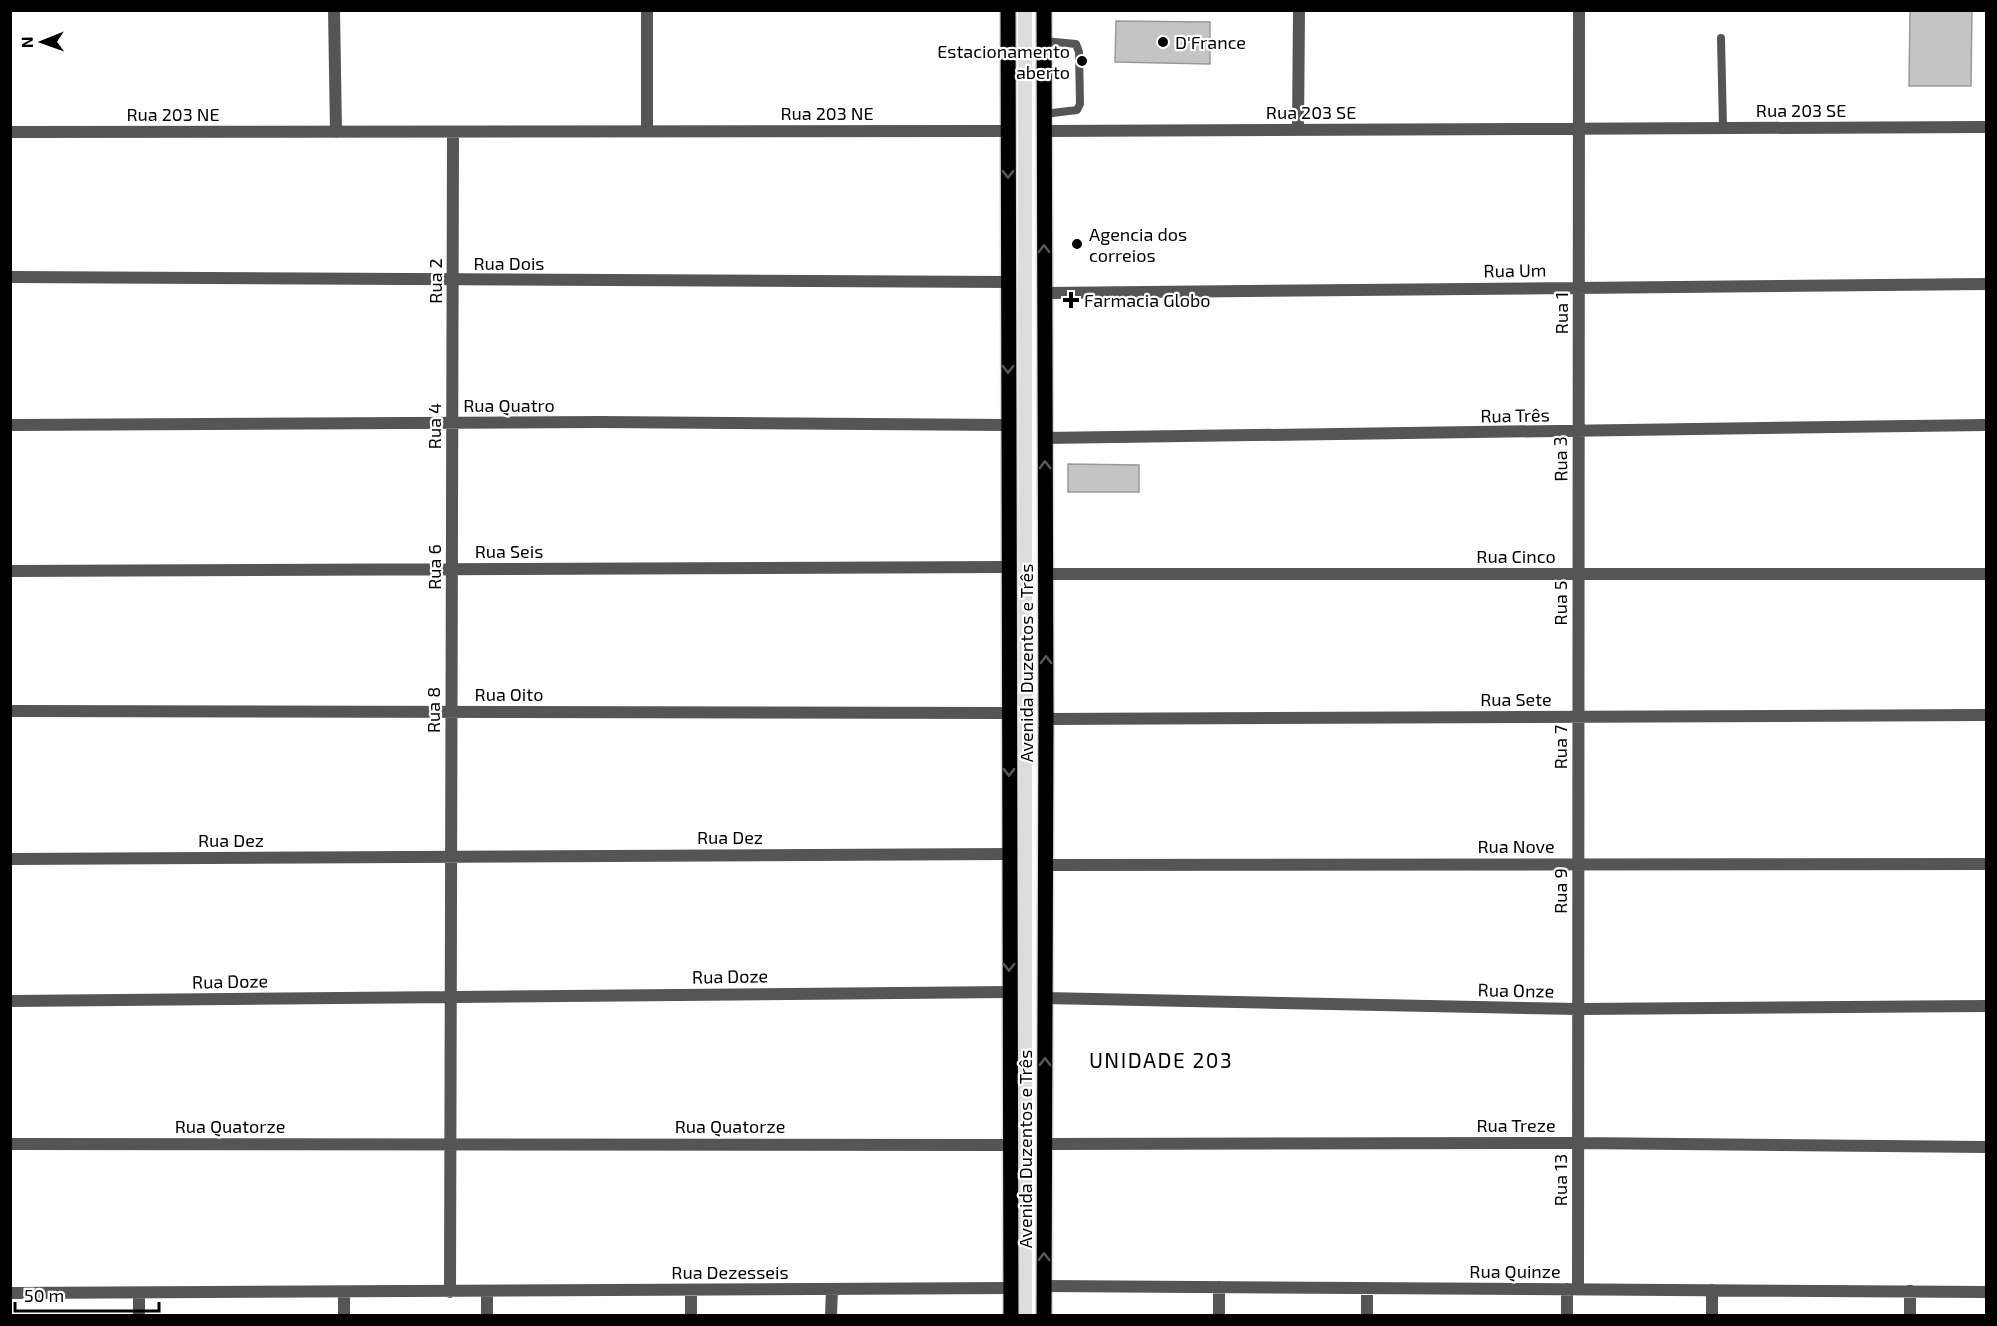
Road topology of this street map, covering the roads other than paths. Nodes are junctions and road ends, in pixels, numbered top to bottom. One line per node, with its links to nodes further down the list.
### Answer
1 (334, 10): 18 (street)
2 (647, 10): 14 (street)
3 (1008, 10): 15 (main road, Avenida Duzentos e Três)
4 (1044, 10): 8 (main road, Avenida Duzentos e Três)
5 (1299, 10): 13 (street)
6 (1579, 10): 12 (street)
7 (1721, 38): 10 (lane)
8 (1044, 41): 9 (main road, Avenida Duzentos e Três); 9 (lane)
9 (1044, 114): 16 (main road, Avenida Duzentos e Três)
10 (1724, 128): 11 (street, Rua 203 SE); 12 (street, Rua 203 SE)
11 (1986, 128)
12 (1579, 129): 13 (street, Rua 203 SE); 24 (street, Rua 1)
13 (1298, 130): 16 (street, Rua 203 SE)
14 (647, 131): 15 (street, Rua 203 NE); 19 (street, Rua 203 NE)
15 (1008, 131): 22 (main road, Avenida Duzentos e Três, one-way to 22)
16 (1044, 131): 25 (main road, Avenida Duzentos e Três, one-way to 16)
17 (10, 132): 18 (street, Rua 203 NE)
18 (336, 132): 19 (street, Rua 203 NE)
19 (453, 132): 21 (street, Rua 2)
20 (10, 277): 21 (street, Rua Dois)
21 (453, 281): 22 (street, Rua Dois); 27 (street, Rua 2)
22 (1008, 282): 29 (main road, Avenida Duzentos e Três, one-way to 29)
23 (1986, 284): 24 (street, Rua Um)
24 (1579, 288): 25 (street, Rua Um); 26 (street, Rua 1)
25 (1044, 293): 33 (main road, Avenida Duzentos e Três)
26 (1579, 352): 32 (street, Rua 3)
27 (452, 356): 28 (street, Rua 4)
28 (452, 423): 29 (street, Rua Quatro); 31 (street, Rua Quatro); 35 (street, Rua 4)
29 (1008, 425): 36 (main road, Avenida Duzentos e Três)
30 (1986, 425): 32 (street, Rua Três)
31 (10, 426)
32 (1578, 432): 33 (street, Rua Três); 34 (street, Rua 3)
33 (1044, 438): 39 (main road, Avenida Duzentos e Três, one-way to 33)
34 (1579, 494): 40 (street, Rua 5)
35 (452, 496): 37 (street, Rua 6)
36 (1008, 567): 37 (street, Rua Seis); 46 (main road, Avenida Duzentos e Três)
37 (452, 569): 38 (street, Rua Seis); 42 (street, Rua 6)
38 (10, 571)
39 (1045, 574): 40 (street, Rua Cinco); 49 (main road, Avenida Duzentos e Três, one-way to 39)
40 (1578, 574): 41 (street, Rua Cinco); 43 (street, Rua 5)
41 (1986, 574)
42 (452, 639): 45 (street, Rua 8)
43 (1578, 640): 48 (street, Rua 7)
44 (10, 711): 45 (street, Rua Oito)
45 (451, 712): 46 (street, Rua Oito); 52 (street, Rua 8)
46 (1008, 713): 51 (main road, Avenida Duzentos e Três, one-way to 51)
47 (1986, 715): 48 (street, Rua Sete)
48 (1578, 717): 49 (street, Rua Sete); 50 (street, Rua 7)
49 (1046, 719): 56 (main road, Avenida Duzentos e Três)
50 (1578, 783): 54 (street, Rua 9)
51 (1009, 854): 52 (street, Rua Dez); 57 (main road, Avenida Duzentos e Três, one-way to 57)
52 (451, 857): 53 (street, Rua Dez); 58 (street)
53 (10, 859)
54 (1578, 864): 55 (street, Rua Nove); 56 (street, Rua Nove); 62 (street, Rua 9)
55 (1986, 864)
56 (1046, 865): 59 (main road, Avenida Duzentos e Três)
57 (1009, 992): 58 (street, Rua Doze); 66 (main road, Avenida Duzentos e Três)
58 (450, 997): 60 (street, Rua Doze); 65 (street)
59 (1045, 998): 62 (street, Rua Onze); 67 (main road, Avenida Duzentos e Três, one-way to 59)
60 (10, 1001)
61 (1986, 1005): 62 (street, Rua Onze)
62 (1578, 1009): 63 (street, Rua 13)
63 (1578, 1143): 67 (street, Rua Treze); 68 (street, Rua Treze); 74 (street, Rua 13)
64 (10, 1144): 65 (street, Rua Quatorze)
65 (450, 1144): 66 (street, Rua Quatorze); 79 (street)
66 (1010, 1144): 71 (main road, Avenida Duzentos e Três)
67 (1045, 1144): 69 (main road, Avenida Duzentos e Três, one-way to 67)
68 (1986, 1147)
69 (1044, 1286): 70 (street, Rua Quinze); 90 (main road, Avenida Duzentos e Três)
70 (1219, 1287): 72 (street, Rua Quinze); 91 (street)
71 (1011, 1288): 73 (street, Rua Dezesseis); 89 (main road, Avenida Duzentos e Três)
72 (1367, 1288): 74 (street, Rua Quinze); 92 (street)
73 (832, 1289): 75 (street, Rua Dezesseis); 88 (street)
74 (1573, 1289): 76 (street, Rua Quinze); 93 (street, Rua 13)
75 (691, 1290): 77 (street, Rua Dezesseis); 87 (street)
76 (1712, 1290): 78 (street, Rua Quinze); 94 (street)
77 (487, 1291): 79 (street, Rua Dezesseis); 86 (street)
78 (1910, 1291): 80 (street, Rua Quinze); 95 (street)
79 (450, 1292): 82 (street, Rua Dezesseis)
80 (1986, 1292)
81 (10, 1293): 83 (street, Rua Dezesseis)
82 (344, 1293): 83 (street, Rua Dezesseis); 85 (street)
83 (139, 1294): 84 (street)
84 (139, 1316)
85 (344, 1316)
86 (487, 1316)
87 (691, 1316)
88 (831, 1316)
89 (1011, 1316)
90 (1044, 1316)
91 (1219, 1316)
92 (1367, 1316)
93 (1567, 1316)
94 (1712, 1316)
95 (1910, 1316)

